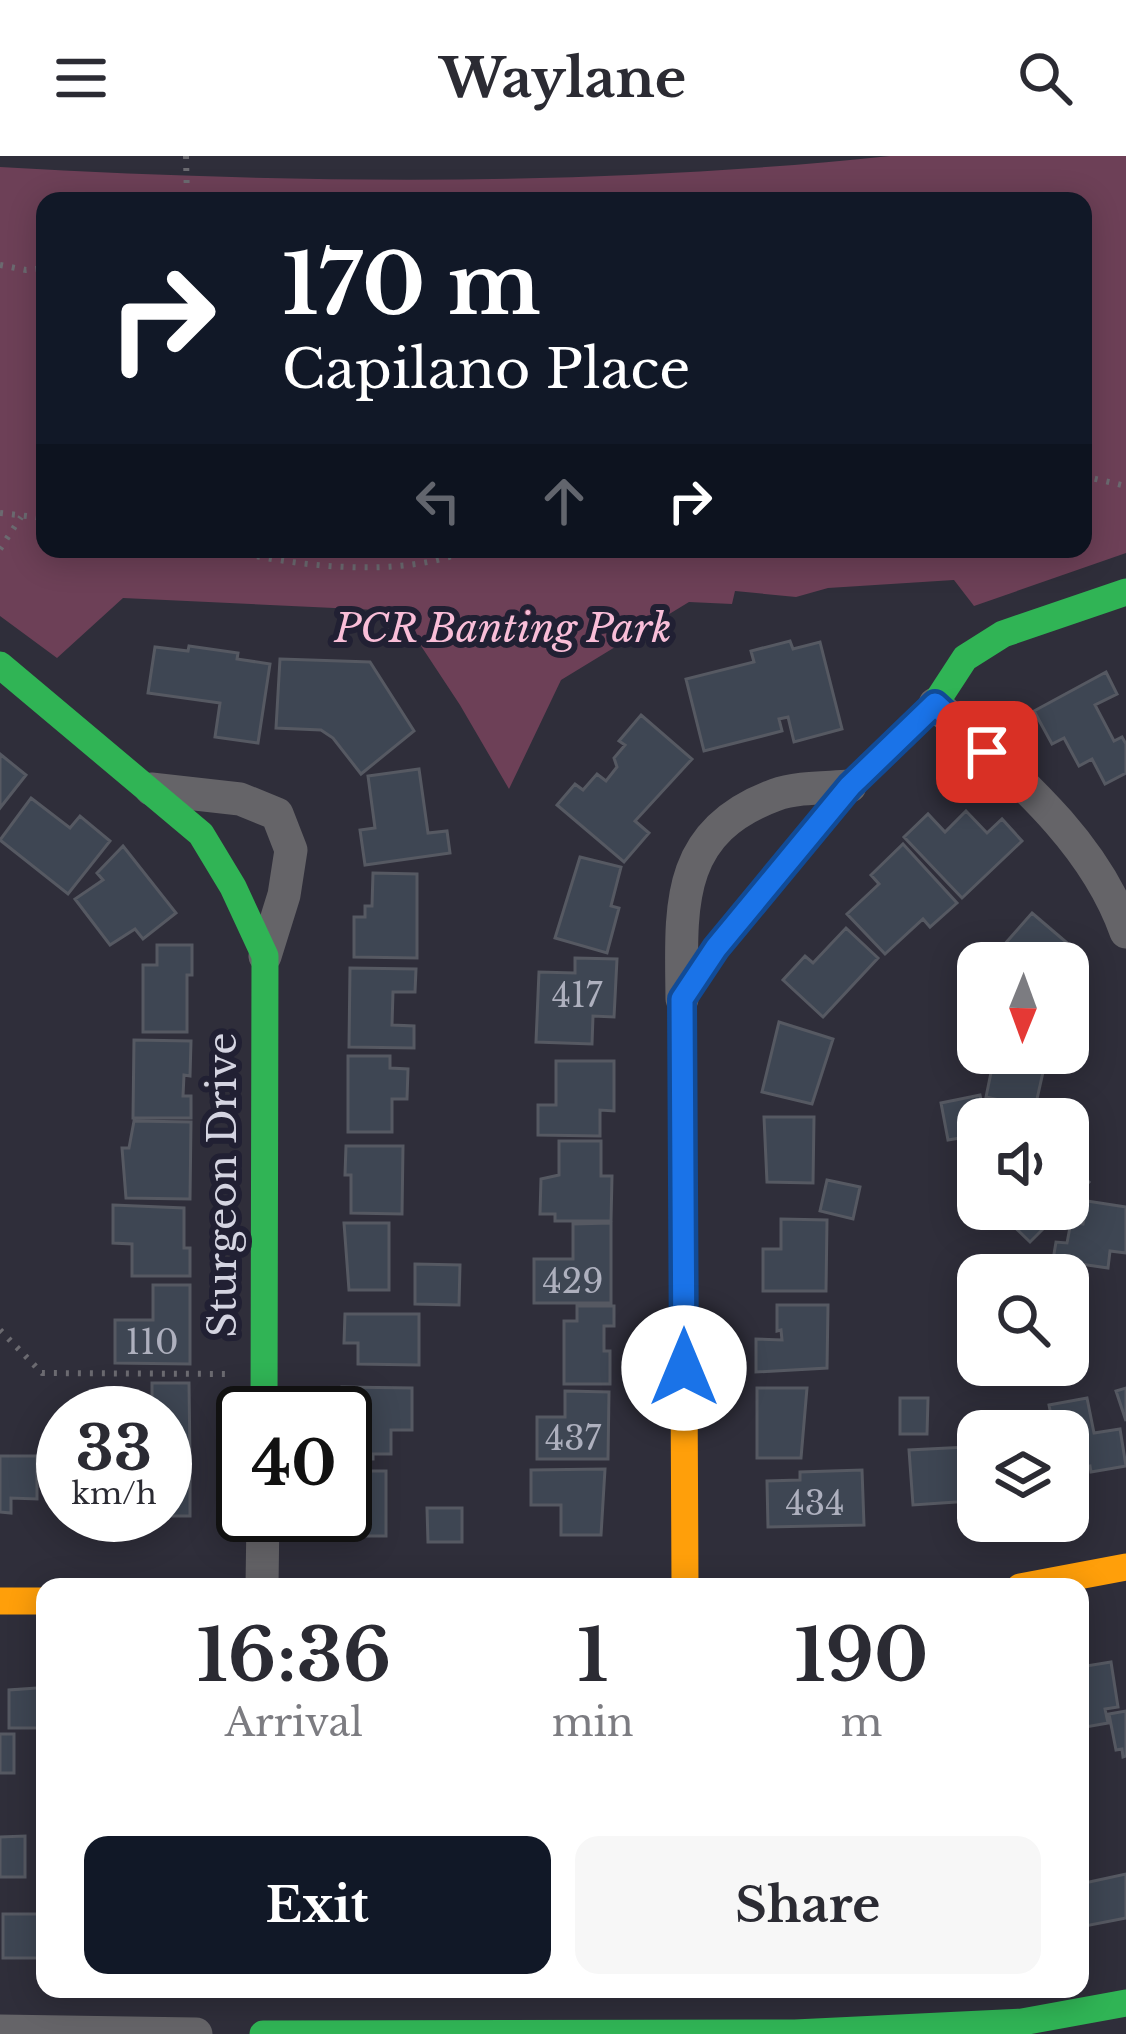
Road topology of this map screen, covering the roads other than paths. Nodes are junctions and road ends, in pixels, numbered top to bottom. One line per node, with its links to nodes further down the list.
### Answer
1 (1126, 592): 3 (street)
2 (0, 665): 5 (street, Sturgeon Drive)
3 (935, 704): 4 (street); 6 (street)
4 (850, 786): 8 (street); 8 (street)
5 (151, 789): 7 (street, Sturgeon Drive); 7 (street, Sturgeon Drive)
6 (1126, 932)
7 (265, 956): 9 (street, Sturgeon Drive)
8 (682, 999): 13 (street)
9 (264, 1386)
10 (263, 1542): 12 (street)
11 (1126, 1567): 14 (street)
12 (262, 1578)
13 (685, 1578)
14 (1068, 1578)
15 (0, 1601): 16 (street)
16 (36, 1601)
17 (1126, 2003): 18 (street)
18 (1022, 2028): 22 (street)
19 (0, 2031): 20 (street)
20 (196, 2034)
21 (262, 2034): 22 (street)
22 (610, 2034)

